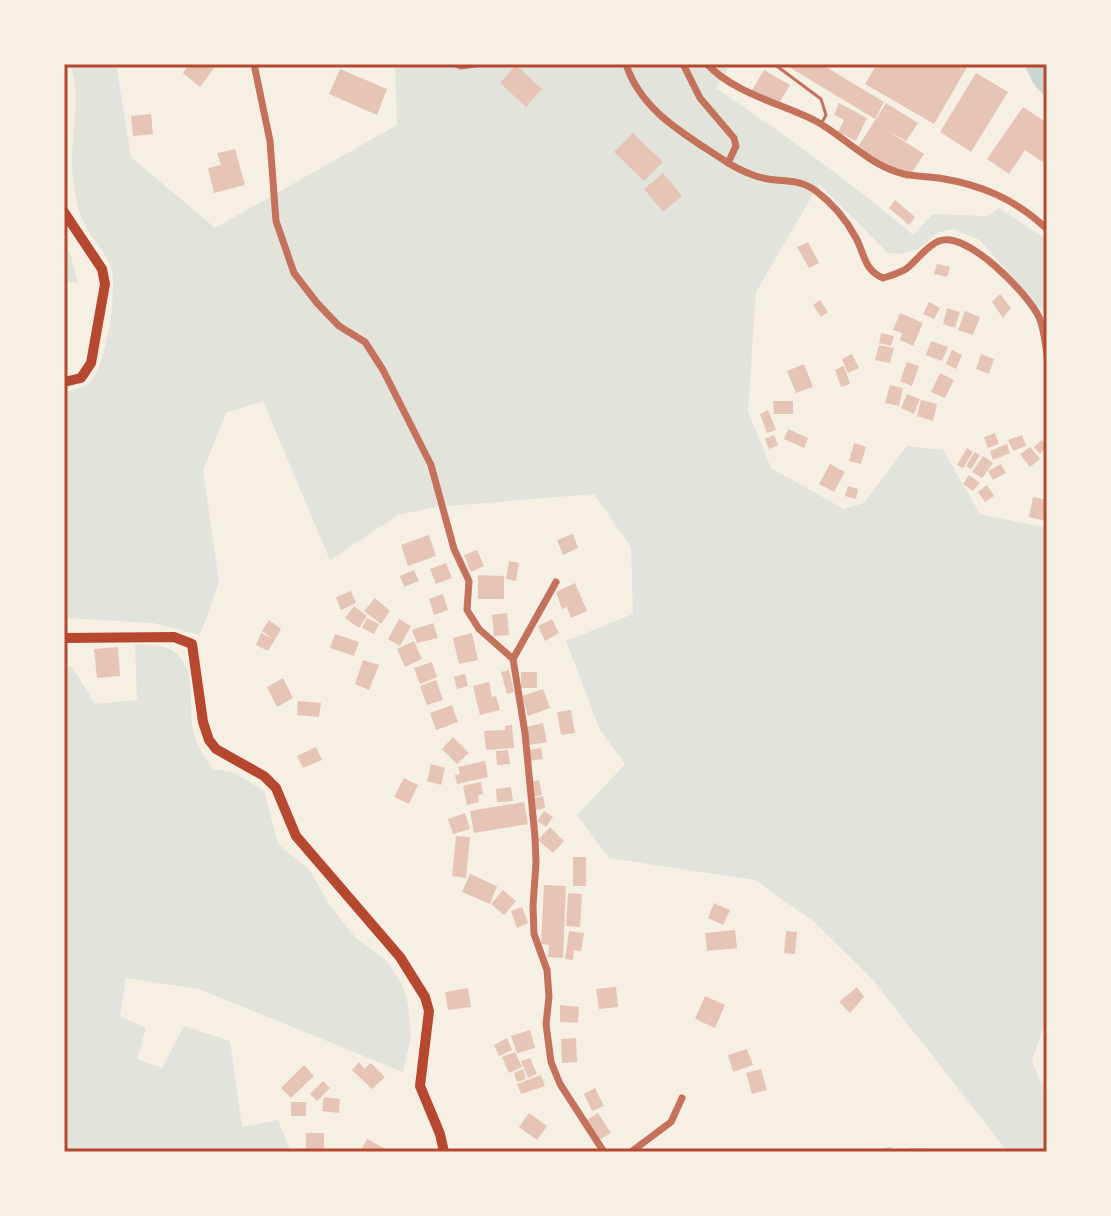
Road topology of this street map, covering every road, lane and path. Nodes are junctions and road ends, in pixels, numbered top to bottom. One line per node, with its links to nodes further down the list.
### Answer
1 (254, 64): 16 (street)
2 (456, 64): 3 (street)
3 (475, 64)
4 (626, 64): 9 (street)
5 (683, 64): 9 (street)
6 (707, 64): 8 (street)
7 (774, 64): 8 (lane)
8 (821, 124): 11 (street)
9 (728, 163): 12 (street)
10 (64, 212): 13 (main road)
11 (1047, 229)
12 (1047, 354)
13 (64, 382)
14 (556, 582): 16 (street)
15 (64, 638): 18 (main road)
16 (513, 659): 19 (street)
17 (682, 1098): 20 (street)
18 (444, 1152)
19 (604, 1152)
20 (631, 1152)

